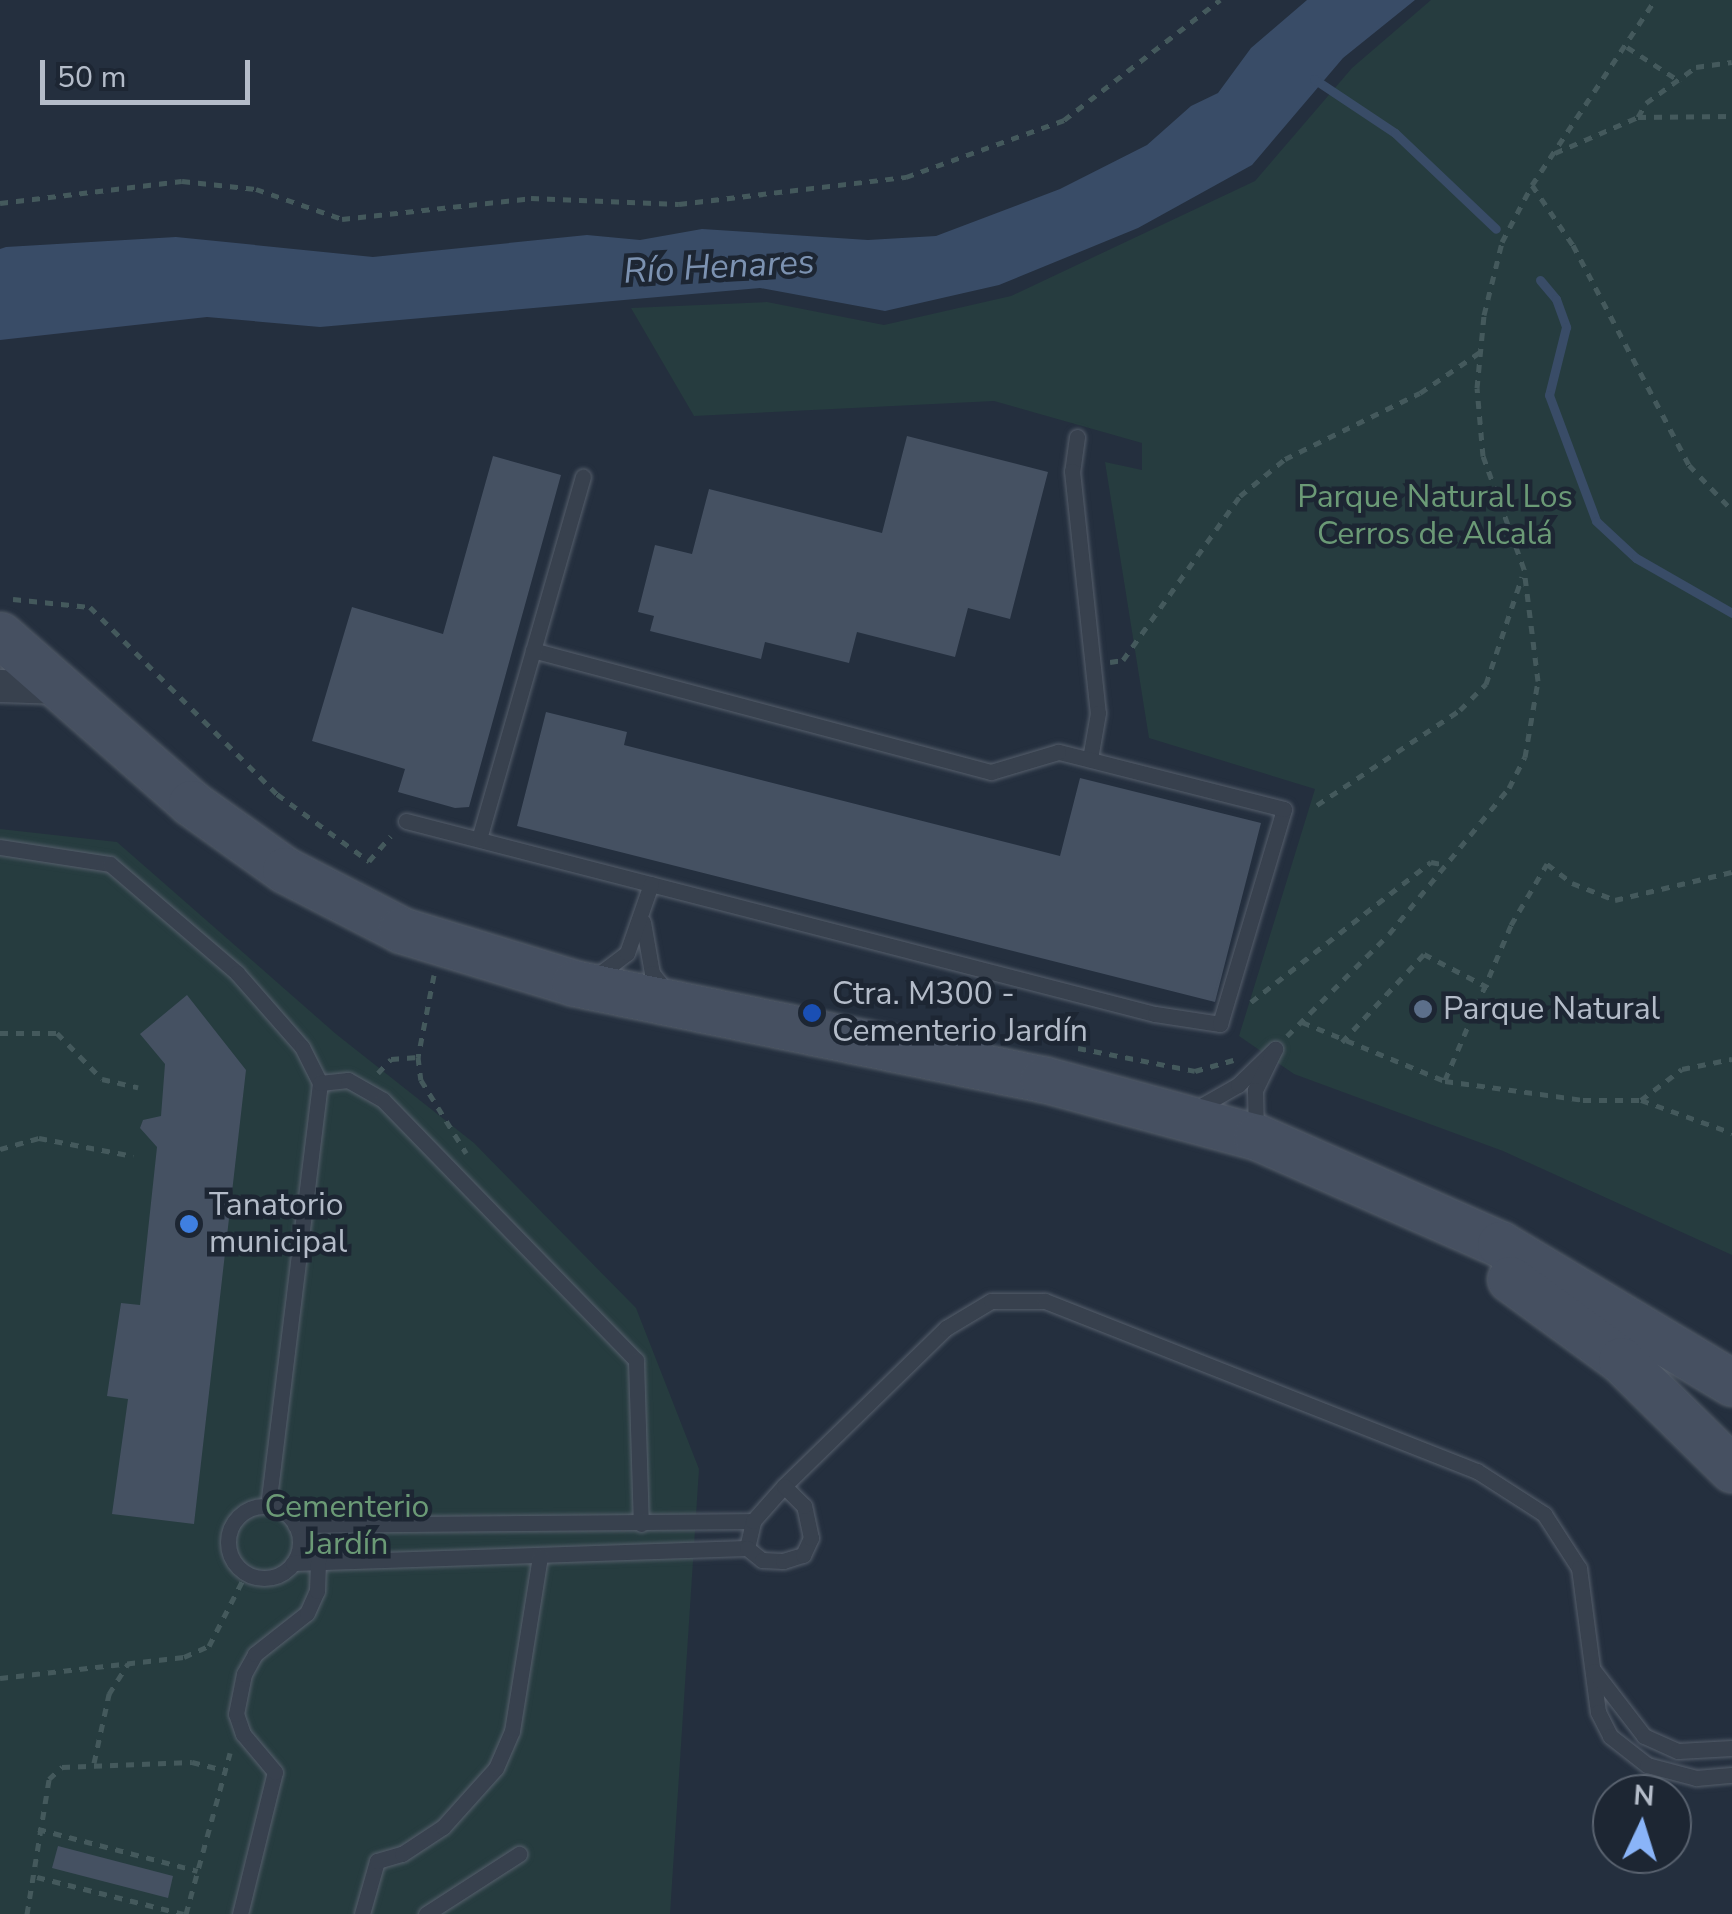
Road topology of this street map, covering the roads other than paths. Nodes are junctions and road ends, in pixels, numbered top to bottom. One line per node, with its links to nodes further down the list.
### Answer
1 (1077, 437): 7 (lane)
2 (583, 477): 4 (lane)
3 (0, 634): 6 (main road)
4 (534, 650): 7 (lane); 9 (lane)
5 (0, 686): 6 (street)
6 (61, 688): 13 (main road)
7 (1090, 759): 11 (lane)
8 (406, 821): 9 (lane)
9 (480, 840): 11 (lane)
10 (0, 847): 15 (lane)
11 (650, 884): 12 (lane)
12 (643, 920): 13 (lane); 14 (lane)
13 (574, 983): 14 (main road)
14 (695, 1012): 16 (main road)
15 (320, 1083): 22 (lane); 25 (lane)
16 (1183, 1116): 17 (main road); 17 (lane)
17 (1256, 1136): 18 (main road)
18 (1344, 1172): 19 (main road); 20 (main road)
19 (1732, 1383)
20 (1732, 1468)
21 (784, 1486): 23 (lane); 27 (lane); 32 (lane)
22 (268, 1506): 26 (lane); 31 (lane)
23 (753, 1521): 25 (lane); 27 (lane)
24 (564, 1524): 25 (lane); 26 (lane); 28 (lane)
25 (640, 1524)
26 (295, 1525): 31 (lane)
27 (746, 1548): 28 (lane)
28 (564, 1555): 29 (lane)
29 (540, 1556): 30 (lane); 37 (lane)
30 (318, 1559): 31 (lane); 36 (lane)
31 (293, 1563)
32 (1590, 1664): 33 (lane); 34 (lane)
33 (1732, 1748)
34 (1732, 1775)
35 (519, 1854): 38 (lane)
36 (240, 1914)
37 (362, 1914)
38 (426, 1914)

